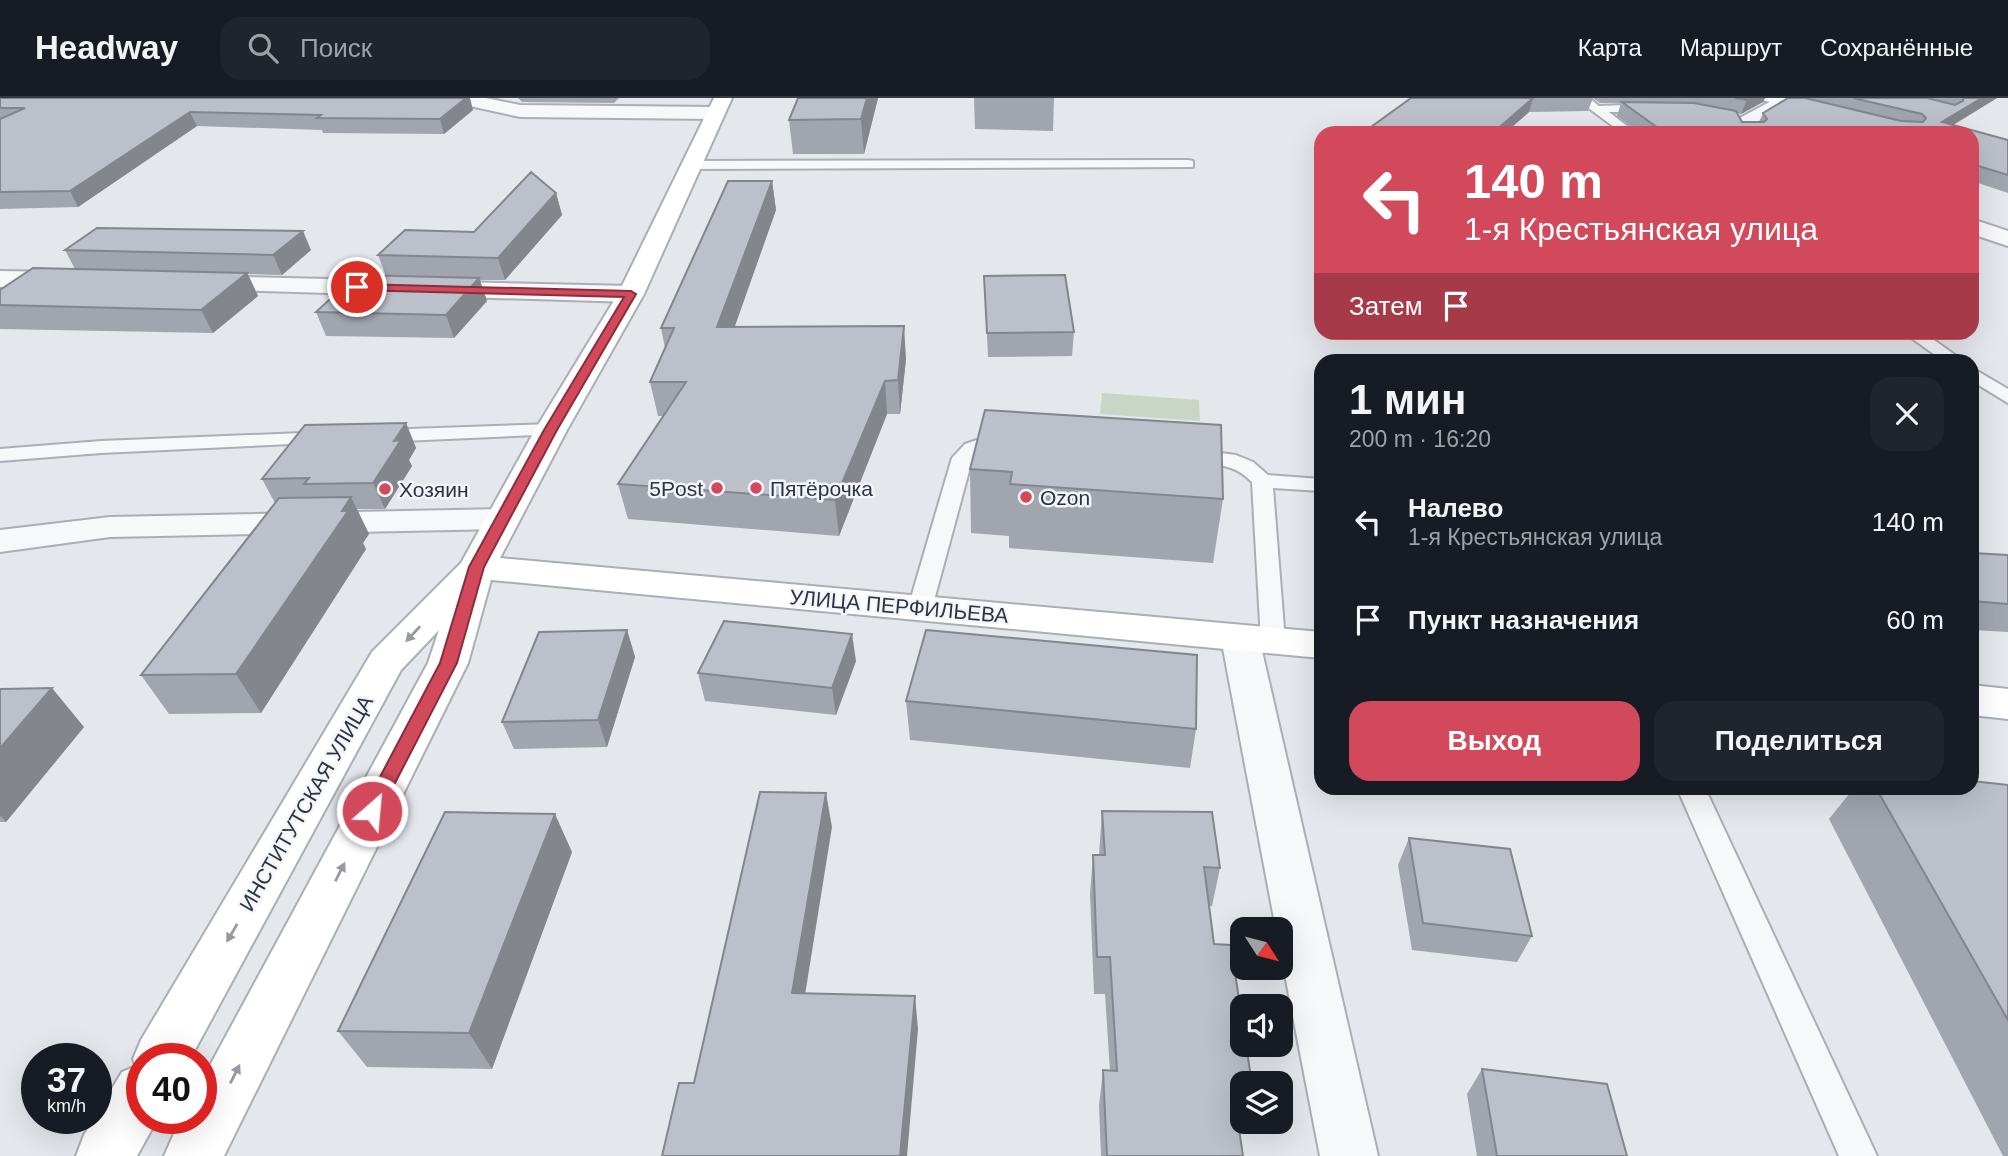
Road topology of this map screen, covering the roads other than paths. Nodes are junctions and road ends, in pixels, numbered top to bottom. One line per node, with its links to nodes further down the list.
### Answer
1 (419, 98): 5 (street)
2 (1581, 98): 7 (lane)
3 (1762, 98): 4 (lane)
4 (1787, 100): 8 (lane); 9 (street)
5 (719, 105): 12 (main road, ИНСТИТУТСКАЯ УЛИЦА)
6 (1670, 108): 7 (lane)
7 (1600, 109): 10 (lane)
8 (1820, 112)
9 (1743, 125)
10 (1621, 126)
11 (1188, 164): 12 (lane)
12 (691, 165): 18 (main road, ИНСТИТУТСКАЯ УЛИЦА)
13 (1979, 229): 14 (street)
14 (2008, 239)
15 (0, 279): 16 (street)
16 (96, 281)
17 (178, 283): 18 (street)
18 (631, 294): 23 (main road, ИНСТИТУТСКАЯ УЛИЦА)
19 (1923, 340): 20 (lane)
20 (1944, 354)
21 (1979, 378): 22 (lane)
22 (2008, 397)
23 (551, 430): 26 (lane); 29 (main road, ИНСТИТУТСКАЯ УЛИЦА)
24 (1036, 444): 32 (lane)
25 (1170, 453): 27 (lane)
26 (0, 456)
27 (1262, 481): 28 (lane); 33 (lane)
28 (1314, 485)
29 (503, 519): 30 (street); 31 (main road, ИНСТИТУТСКАЯ УЛИЦА)
30 (0, 541)
31 (477, 567): 32 (main road, УЛИЦА ПЕРФИЛЬЕВА); 38 (main road, ИНСТИТУТСКАЯ УЛИЦА, one-way to 38); 41 (main road, ИНСТИТУТСКАЯ УЛИЦА, one-way to 31)
32 (920, 608): 33 (main road, УЛИЦА ПЕРФИЛЬЕВА)
33 (1257, 639): 34 (main road, УЛИЦА ПЕРФИЛЬЕВА); 42 (street)
34 (1314, 644)
35 (1979, 702): 36 (main road)
36 (2008, 704)
37 (1694, 795): 43 (lane)
38 (169, 1043)
39 (126, 1119): 40 (main road)
40 (105, 1156)
41 (192, 1156)
42 (1349, 1156)
43 (1858, 1156)

